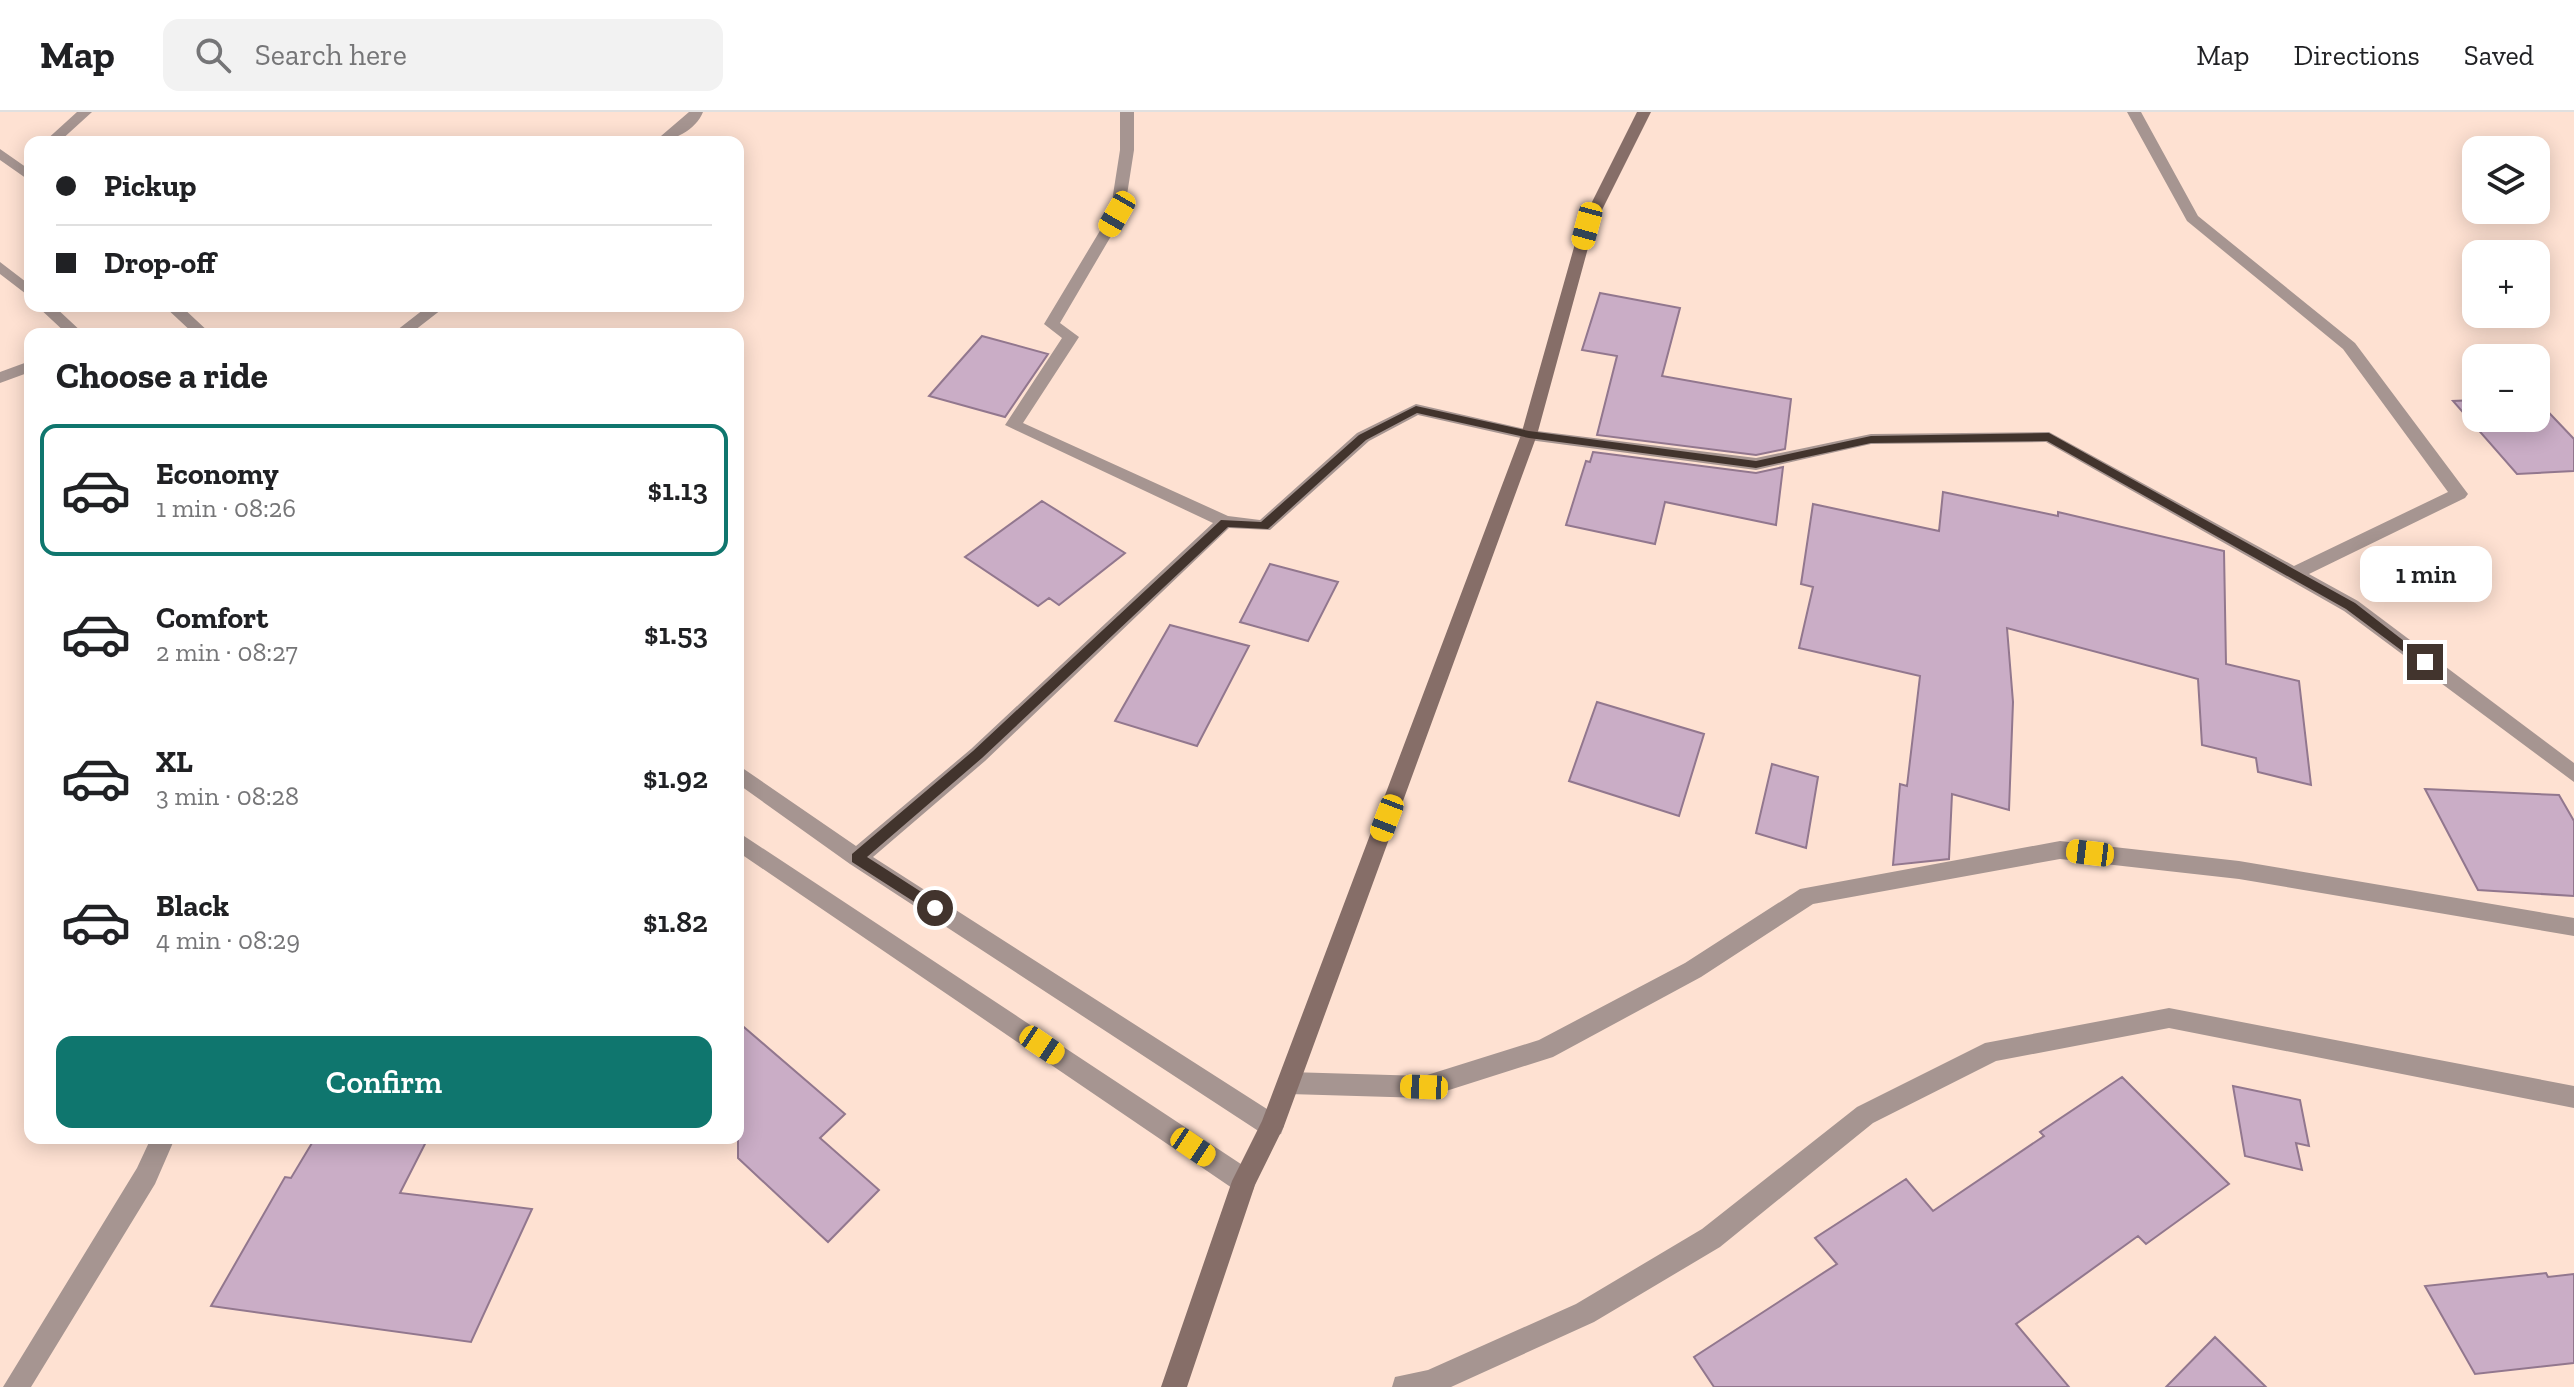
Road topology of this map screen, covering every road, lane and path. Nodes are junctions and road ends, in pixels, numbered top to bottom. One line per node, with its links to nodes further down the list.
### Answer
1 (85, 112): 6 (street)
2 (696, 112): 7 (street)
3 (1127, 112): 21 (street)
4 (1644, 112): 20 (street)
5 (2134, 112): 22 (street)
6 (58, 136)
7 (669, 136)
8 (0, 153): 9 (street)
9 (24, 167)
10 (0, 266): 11 (street)
11 (24, 288)
12 (52, 312): 15 (street)
13 (179, 312): 16 (street)
14 (430, 312): 17 (street)
15 (69, 328)
16 (196, 328)
17 (408, 328)
18 (24, 368): 19 (street)
19 (0, 378)
20 (1529, 435): 21 (street); 22 (street); 28 (street)
21 (1225, 522): 26 (street)
22 (2296, 573): 23 (street)
23 (2574, 774)
24 (744, 777): 26 (street)
25 (744, 845): 32 (street)
26 (857, 858): 30 (street)
27 (2574, 927): 28 (street)
28 (1289, 1083): 30 (street)
29 (2574, 1097): 35 (street)
30 (1272, 1126): 32 (street)
31 (160, 1144): 33 (street)
32 (1244, 1181): 34 (street)
33 (16, 1387)
34 (1174, 1387)
35 (1405, 1387)

